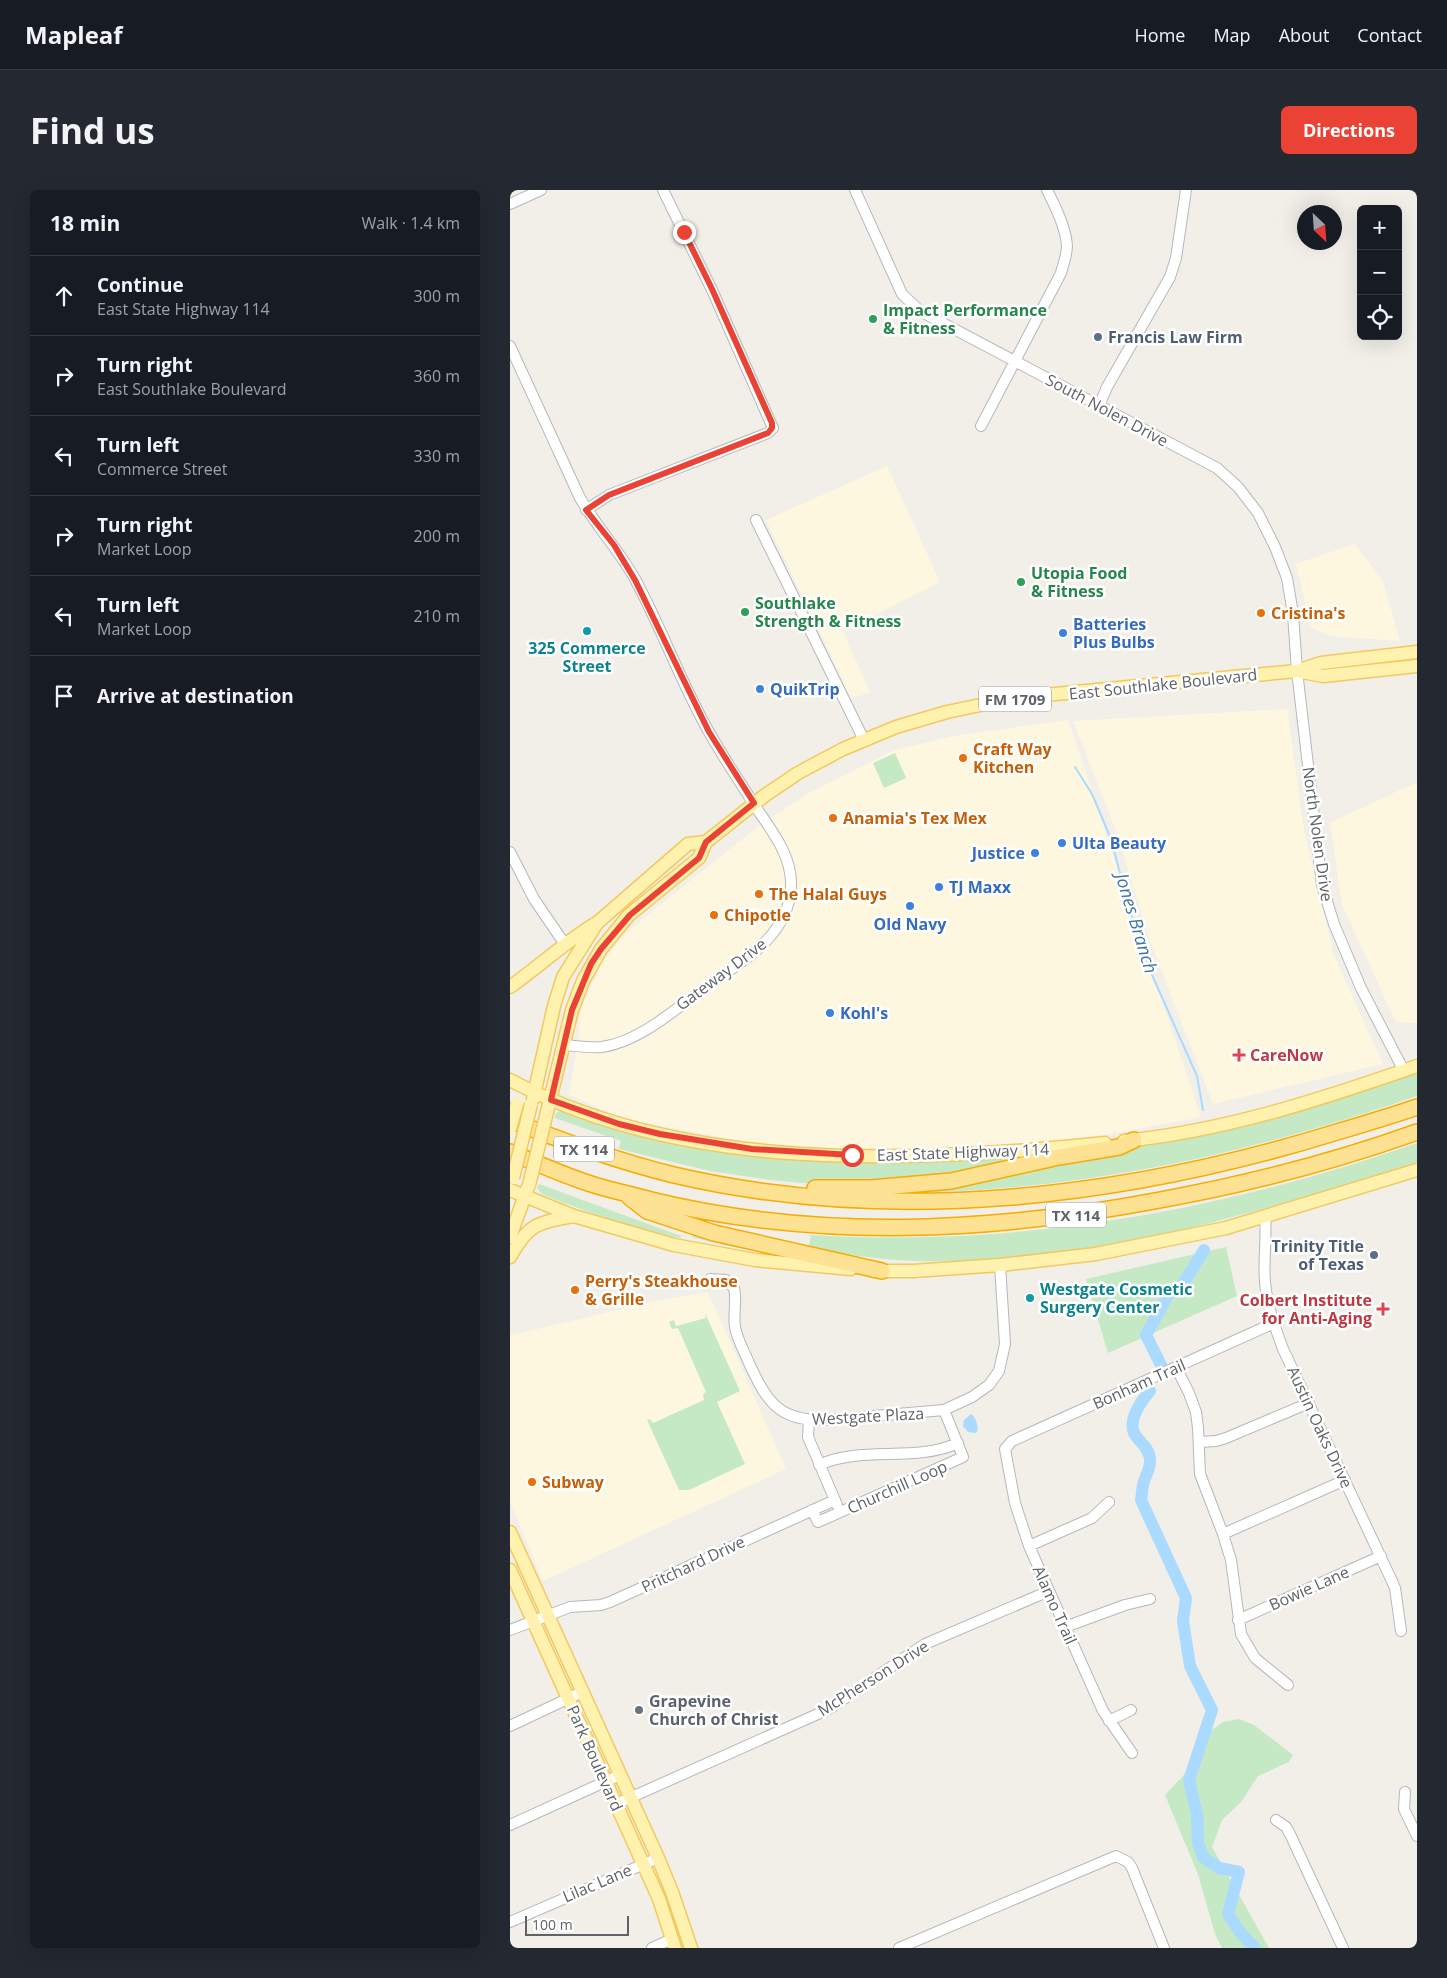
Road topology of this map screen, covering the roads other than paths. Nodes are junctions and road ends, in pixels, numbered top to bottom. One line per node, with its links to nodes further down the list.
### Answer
1 (540, 190): 6 (street)
2 (663, 190): 11 (street)
3 (855, 190): 8 (street, South Nolen Drive)
4 (1047, 190): 8 (street)
5 (1186, 190): 9 (street)
6 (510, 204)
7 (510, 346): 11 (street, Gateway Drive)
8 (1014, 362): 9 (street, South Nolen Drive); 10 (street)
9 (1099, 406): 15 (street, South Nolen Drive)
10 (981, 426)
11 (586, 510): 17 (street, Gateway Drive)
12 (756, 520): 16 (street)
13 (1417, 652): 15 (main road, East Southlake Boulevard / FM 1709)
14 (1417, 666): 15 (main road, East Southlake Boulevard / FM 1709)
15 (1297, 671): 16 (main road, East Southlake Boulevard / FM 1709); 26 (street, North Nolen Drive)
16 (864, 740): 17 (main road, East Southlake Boulevard / FM 1709)
17 (754, 803): 18 (main road, East Southlake Boulevard / FM 1709); 24 (street, Gateway Drive)
18 (706, 842): 20 (main road, East Southlake Boulevard / FM 1709); 24 (main road, East Southlake Boulevard / FM 1709)
19 (510, 852): 21 (street)
20 (597, 923): 21 (main road); 22 (main road, East Southlake Boulevard / FM 1709)
21 (564, 944): 22 (main road); 23 (main road)
22 (563, 976): 28 (main road, East Southlake Boulevard / FM 1709)
23 (510, 987)
24 (564, 1045): 29 (main road, East Southlake Boulevard / FM 1709)
25 (1417, 1066): 26 (main road, East State Highway 114)
26 (1404, 1071): 34 (main road, East State Highway 114)
27 (510, 1081): 28 (main road, East State Highway 114); 32 (main road, bridge)
28 (533, 1098): 29 (main road, East State Highway 114); 38 (main road, FM 1709, bridge)
29 (549, 1106): 34 (main road, East State Highway 114); 39 (main road, East Southlake Boulevard / FM 1709, bridge)
30 (1417, 1107): 37 (highway, TX 114)
31 (510, 1120): 37 (highway, TX 114)
32 (510, 1129)
33 (1417, 1132): 40 (highway, TX 114)
34 (1134, 1140): 37 (highway)
35 (510, 1152): 40 (highway, TX 114)
36 (1417, 1170): 42 (main road)
37 (676, 1175)
38 (511, 1184): 39 (main road)
39 (528, 1190): 41 (main road); 43 (main road, East Southlake Boulevard)
40 (624, 1193): 46 (highway)
41 (574, 1216): 44 (main road); 46 (main road)
42 (1265, 1216): 45 (main road); 48 (street, Austin Oaks Drive)
43 (510, 1237)
44 (510, 1257)
45 (1000, 1265): 46 (main road); 51 (street, Westgate Plaza)
46 (882, 1271)
47 (710, 1279): 52 (street, Westgate Plaza)
48 (1274, 1323): 49 (street, Bonham Trail); 50 (street, Austin Oaks Drive)
49 (1176, 1367): 53 (street); 55 (street, Bonham Trail)
50 (1309, 1403): 53 (street); 57 (street, Austin Oaks Drive)
51 (944, 1410): 52 (street, Westgate Plaza); 54 (street, Churchill Loop)
52 (808, 1420): 56 (street, Churchill Loop)
53 (1199, 1442): 63 (street)
54 (958, 1443): 56 (street); 61 (street, Churchill Loop)
55 (1006, 1446): 64 (street, Alamo Trail)
56 (820, 1465): 58 (street, Churchill Loop)
57 (1345, 1480): 63 (street); 65 (street, Austin Oaks Drive)
58 (835, 1500): 60 (street, Pritchard Drive); 61 (street, Churchill Loop)
59 (1109, 1502): 64 (street)
60 (812, 1510): 61 (street, Churchill Loop); 69 (street, Pritchard Drive)
61 (840, 1512)
62 (510, 1532): 69 (main road, Park Boulevard)
63 (1223, 1534): 71 (street)
64 (1029, 1546): 67 (street, Alamo Trail)
65 (1381, 1556): 71 (street, Bowie Lane); 74 (street, Austin Oaks Drive)
66 (510, 1570): 70 (main road, Park Boulevard)
67 (1049, 1591): 72 (street, Alamo Trail); 85 (street, McPherson Drive)
68 (1150, 1598): 72 (street)
69 (548, 1616): 70 (street, Pritchard Drive); 76 (main road, Park Boulevard)
70 (533, 1620): 73 (street, Pritchard Drive); 77 (main road, Park Boulevard)
71 (1238, 1620): 75 (street)
72 (1064, 1627): 79 (street, Alamo Trail)
73 (510, 1630)
74 (1401, 1631)
75 (1288, 1685)
76 (582, 1692): 77 (street); 82 (main road, Park Boulevard)
77 (568, 1698): 80 (street); 83 (main road, Park Boulevard)
78 (1131, 1710): 79 (street)
79 (1109, 1721): 81 (street, Alamo Trail)
80 (510, 1726)
81 (1132, 1753)
82 (620, 1775): 83 (street); 85 (main road, Park Boulevard)
83 (606, 1781): 86 (main road, Park Boulevard); 88 (street)
84 (1405, 1792): 89 (street)
85 (630, 1798): 86 (street, McPherson Drive); 90 (main road, Park Boulevard)
86 (616, 1804): 91 (main road, Park Boulevard)
87 (1276, 1820): 98 (street)
88 (510, 1825)
89 (1417, 1836)
90 (658, 1858): 91 (street, Lilac Lane); 95 (main road, Park Boulevard)
91 (643, 1864): 92 (street, Lilac Lane); 93 (main road, Park Boulevard)
92 (510, 1922)
93 (674, 1944): 94 (street)
94 (652, 1948)
95 (690, 1948)
96 (899, 1948): 97 (street)
97 (1164, 1948)
98 (1343, 1948)

